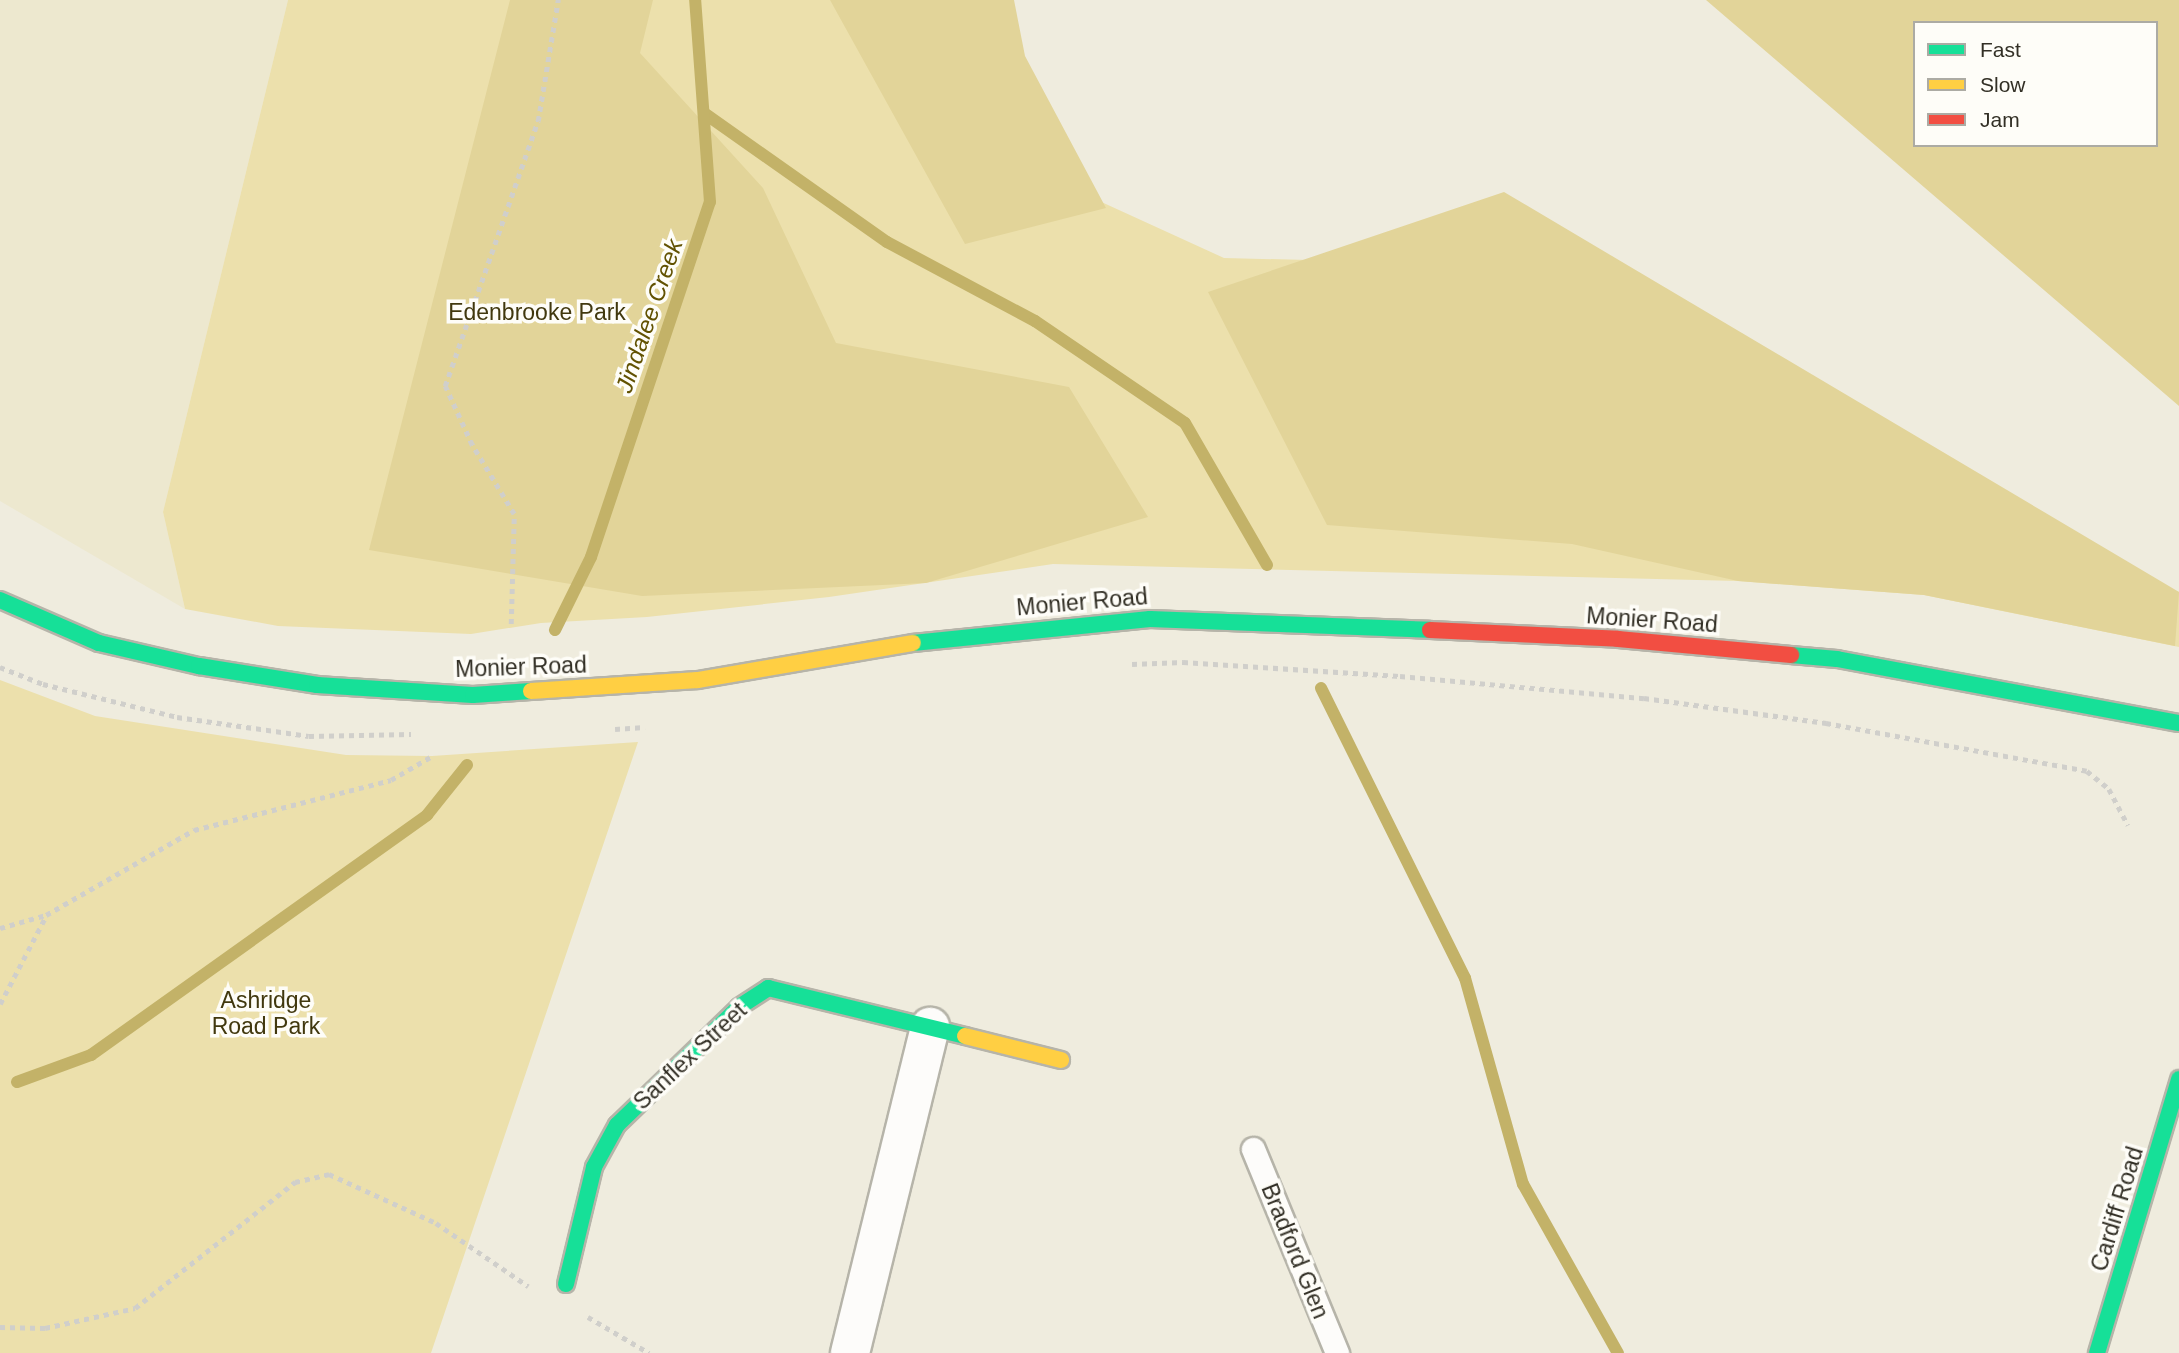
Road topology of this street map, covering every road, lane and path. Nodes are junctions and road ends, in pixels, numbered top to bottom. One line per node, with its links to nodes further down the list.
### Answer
1 (558, 0): 3 (path)
2 (0, 600): 6 (main road, Monier Road)
3 (511, 624)
4 (1117, 665): 11 (path)
5 (0, 667): 9 (path)
6 (2179, 723)
7 (650, 726): 8 (path)
8 (612, 729)
9 (418, 734)
10 (432, 756): 12 (path)
11 (2128, 825)
12 (46, 915): 13 (path); 14 (path)
13 (0, 928)
14 (0, 1004)
15 (930, 1027): 16 (main road, Sanflex Street); 19 (main road, Sanflex Street); 24 (street)
16 (1060, 1060)
17 (2179, 1079): 26 (main road, Cardiff Road)
18 (1253, 1149): 25 (lane, Bradford Glen)
19 (566, 1284)
20 (538, 1292): 22 (path)
21 (586, 1315): 23 (path)
22 (0, 1327)
23 (649, 1353)
24 (850, 1353)
25 (1337, 1353)
26 (2097, 1353)

